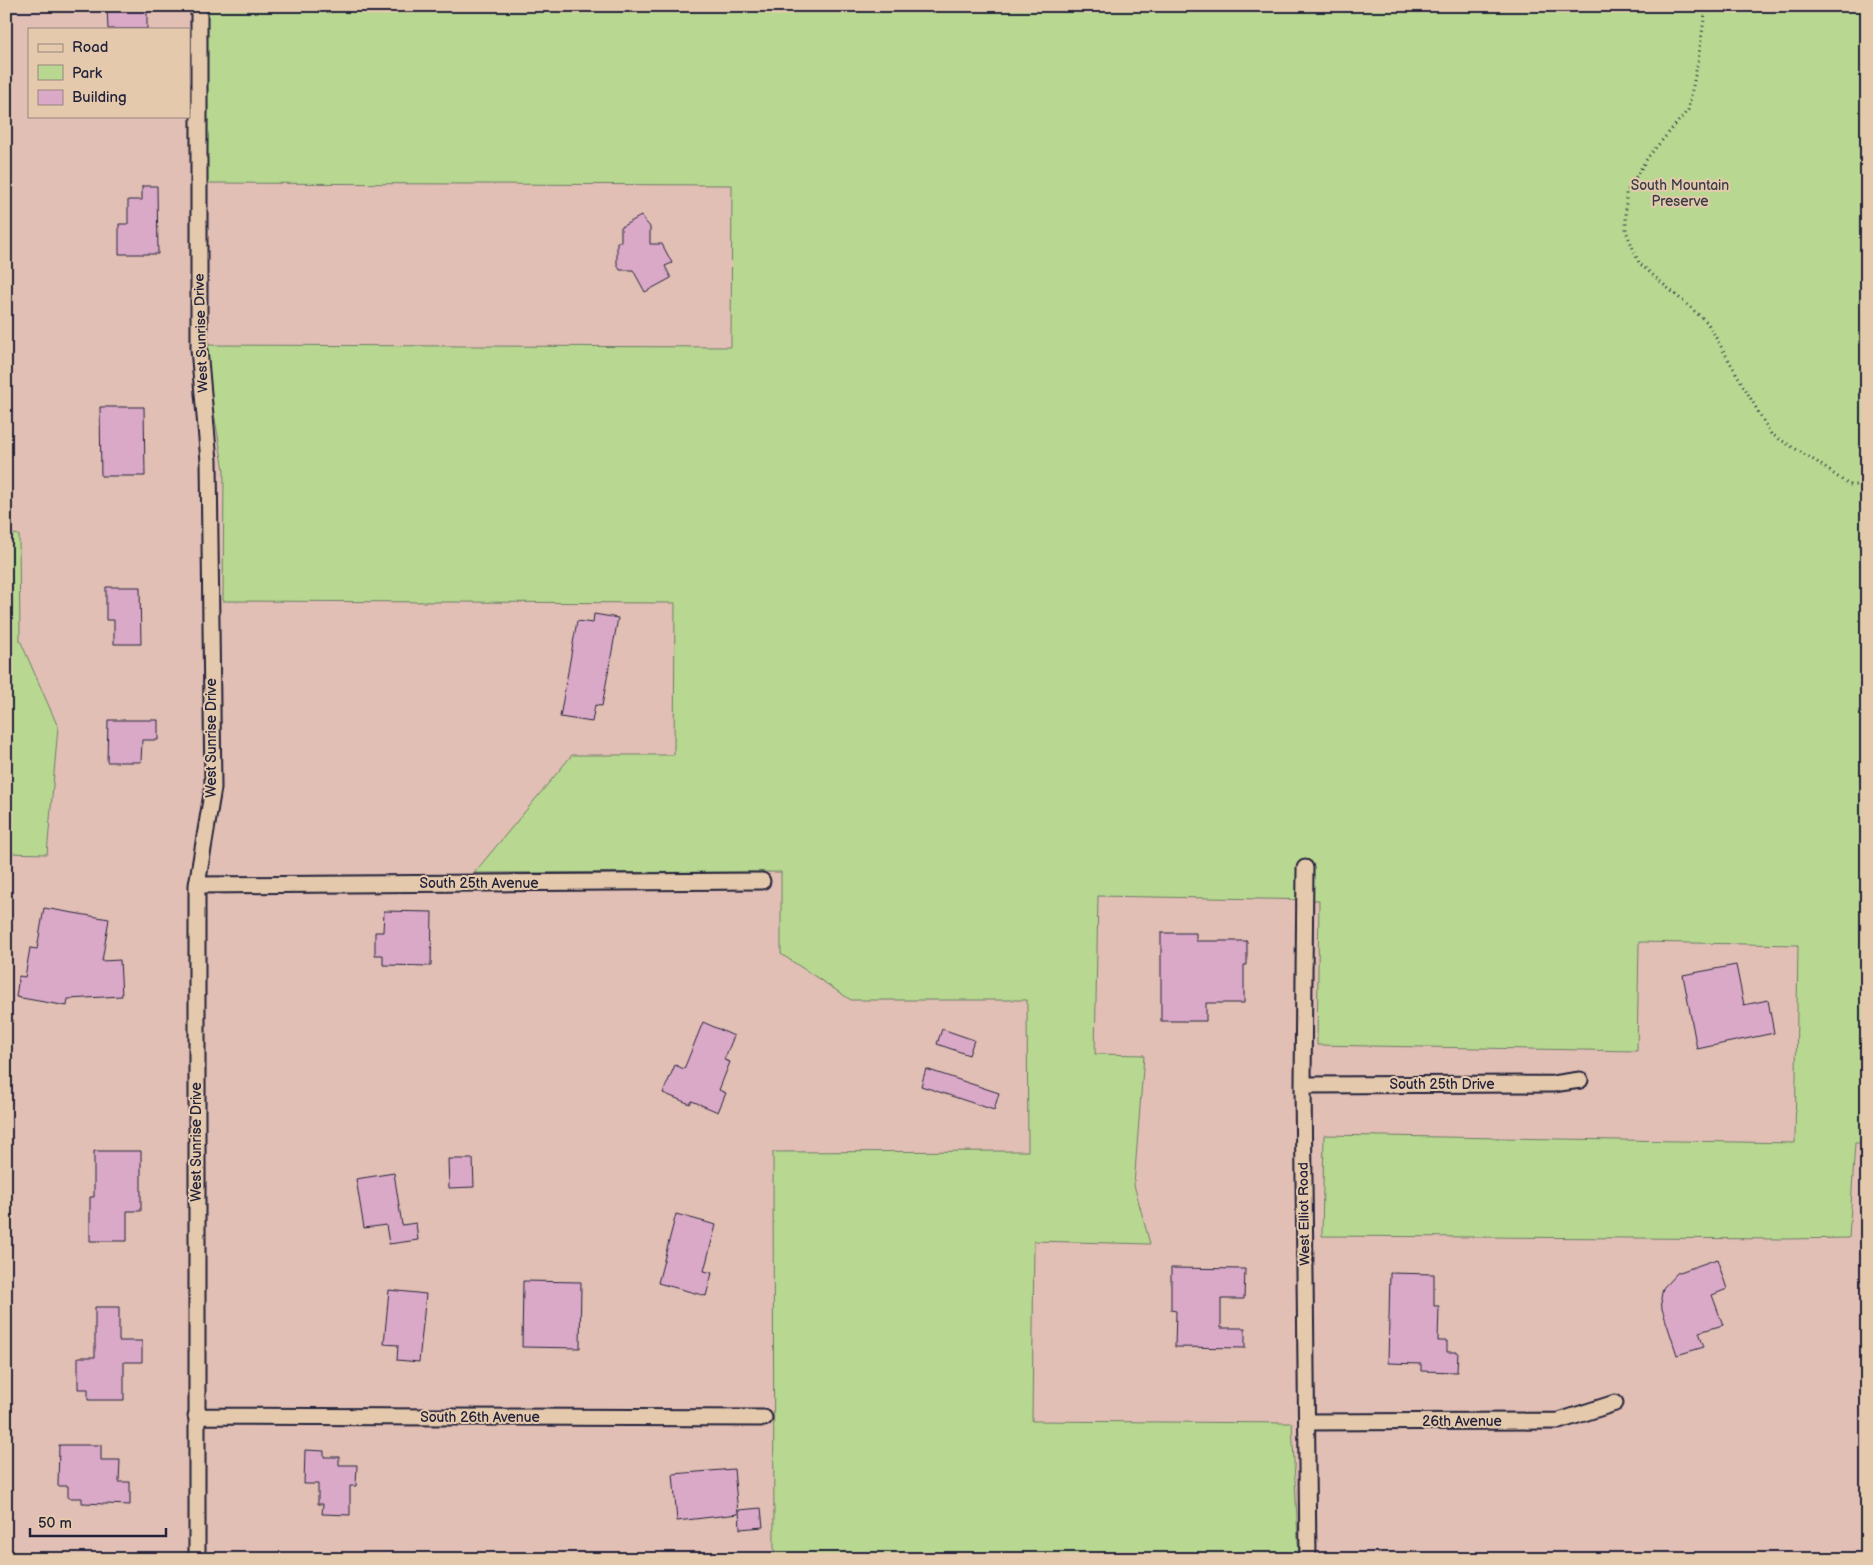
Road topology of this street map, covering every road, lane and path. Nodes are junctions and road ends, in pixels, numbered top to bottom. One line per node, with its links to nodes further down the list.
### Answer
1 (199, 6): 6 (street, West Sunrise Drive)
2 (1706, 6): 3 (path)
3 (1867, 485)
4 (1305, 868): 8 (street, West Elliot Road)
5 (762, 881): 6 (street, South 25th Avenue)
6 (197, 885): 10 (street, West Sunrise Drive)
7 (1580, 1080): 8 (street, South 25th Drive)
8 (1303, 1085): 12 (street, West Elliot Road)
9 (1615, 1403): 12 (street, 26th Avenue)
10 (196, 1416): 11 (street, South 26th Avenue); 13 (street, West Sunrise Drive)
11 (764, 1418)
12 (1307, 1422): 14 (street, West Elliot Road)
13 (197, 1559)
14 (1308, 1559)

